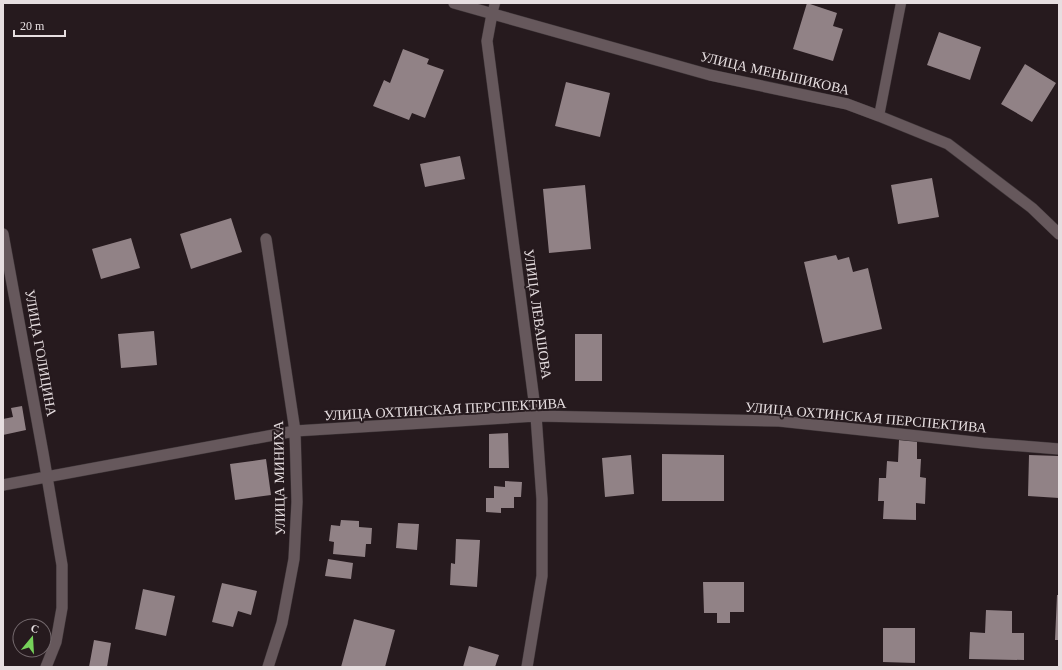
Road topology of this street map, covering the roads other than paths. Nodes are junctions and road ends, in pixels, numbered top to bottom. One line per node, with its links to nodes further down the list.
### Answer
1 (454, 3): 4 (street, УЛИЦА МЕНЬШИКОВА)
2 (495, 3): 4 (lane)
3 (901, 3): 5 (lane)
4 (492, 14): 5 (street, УЛИЦА МЕНЬШИКОВА); 9 (street, УЛИЦА ЛЕВАШОВА)
5 (879, 116): 7 (street, УЛИЦА МЕНЬШИКОВА)
6 (3, 234): 12 (street, УЛИЦА ГОЛИЦИНА)
7 (1059, 234)
8 (266, 239): 10 (street, УЛИЦА МИНИХА)
9 (536, 416): 10 (street, УЛИЦА ОХТИНСКАЯ ПЕРСПЕКТИВА); 11 (street, УЛИЦА ОХТИНСКАЯ ПЕРСПЕКТИВА); 16 (street, УЛИЦА ЛЕВАШОВА)
10 (295, 431): 12 (street, УЛИЦА ОХТИНСКАЯ ПЕРСПЕКТИВА); 15 (street, УЛИЦА МИНИХА)
11 (1059, 449)
12 (46, 477): 13 (street, УЛИЦА ОХТИНСКАЯ ПЕРСПЕКТИВА); 14 (street, УЛИЦА ГОЛИЦИНА)
13 (3, 485)
14 (46, 667)
15 (268, 667)
16 (527, 667)

